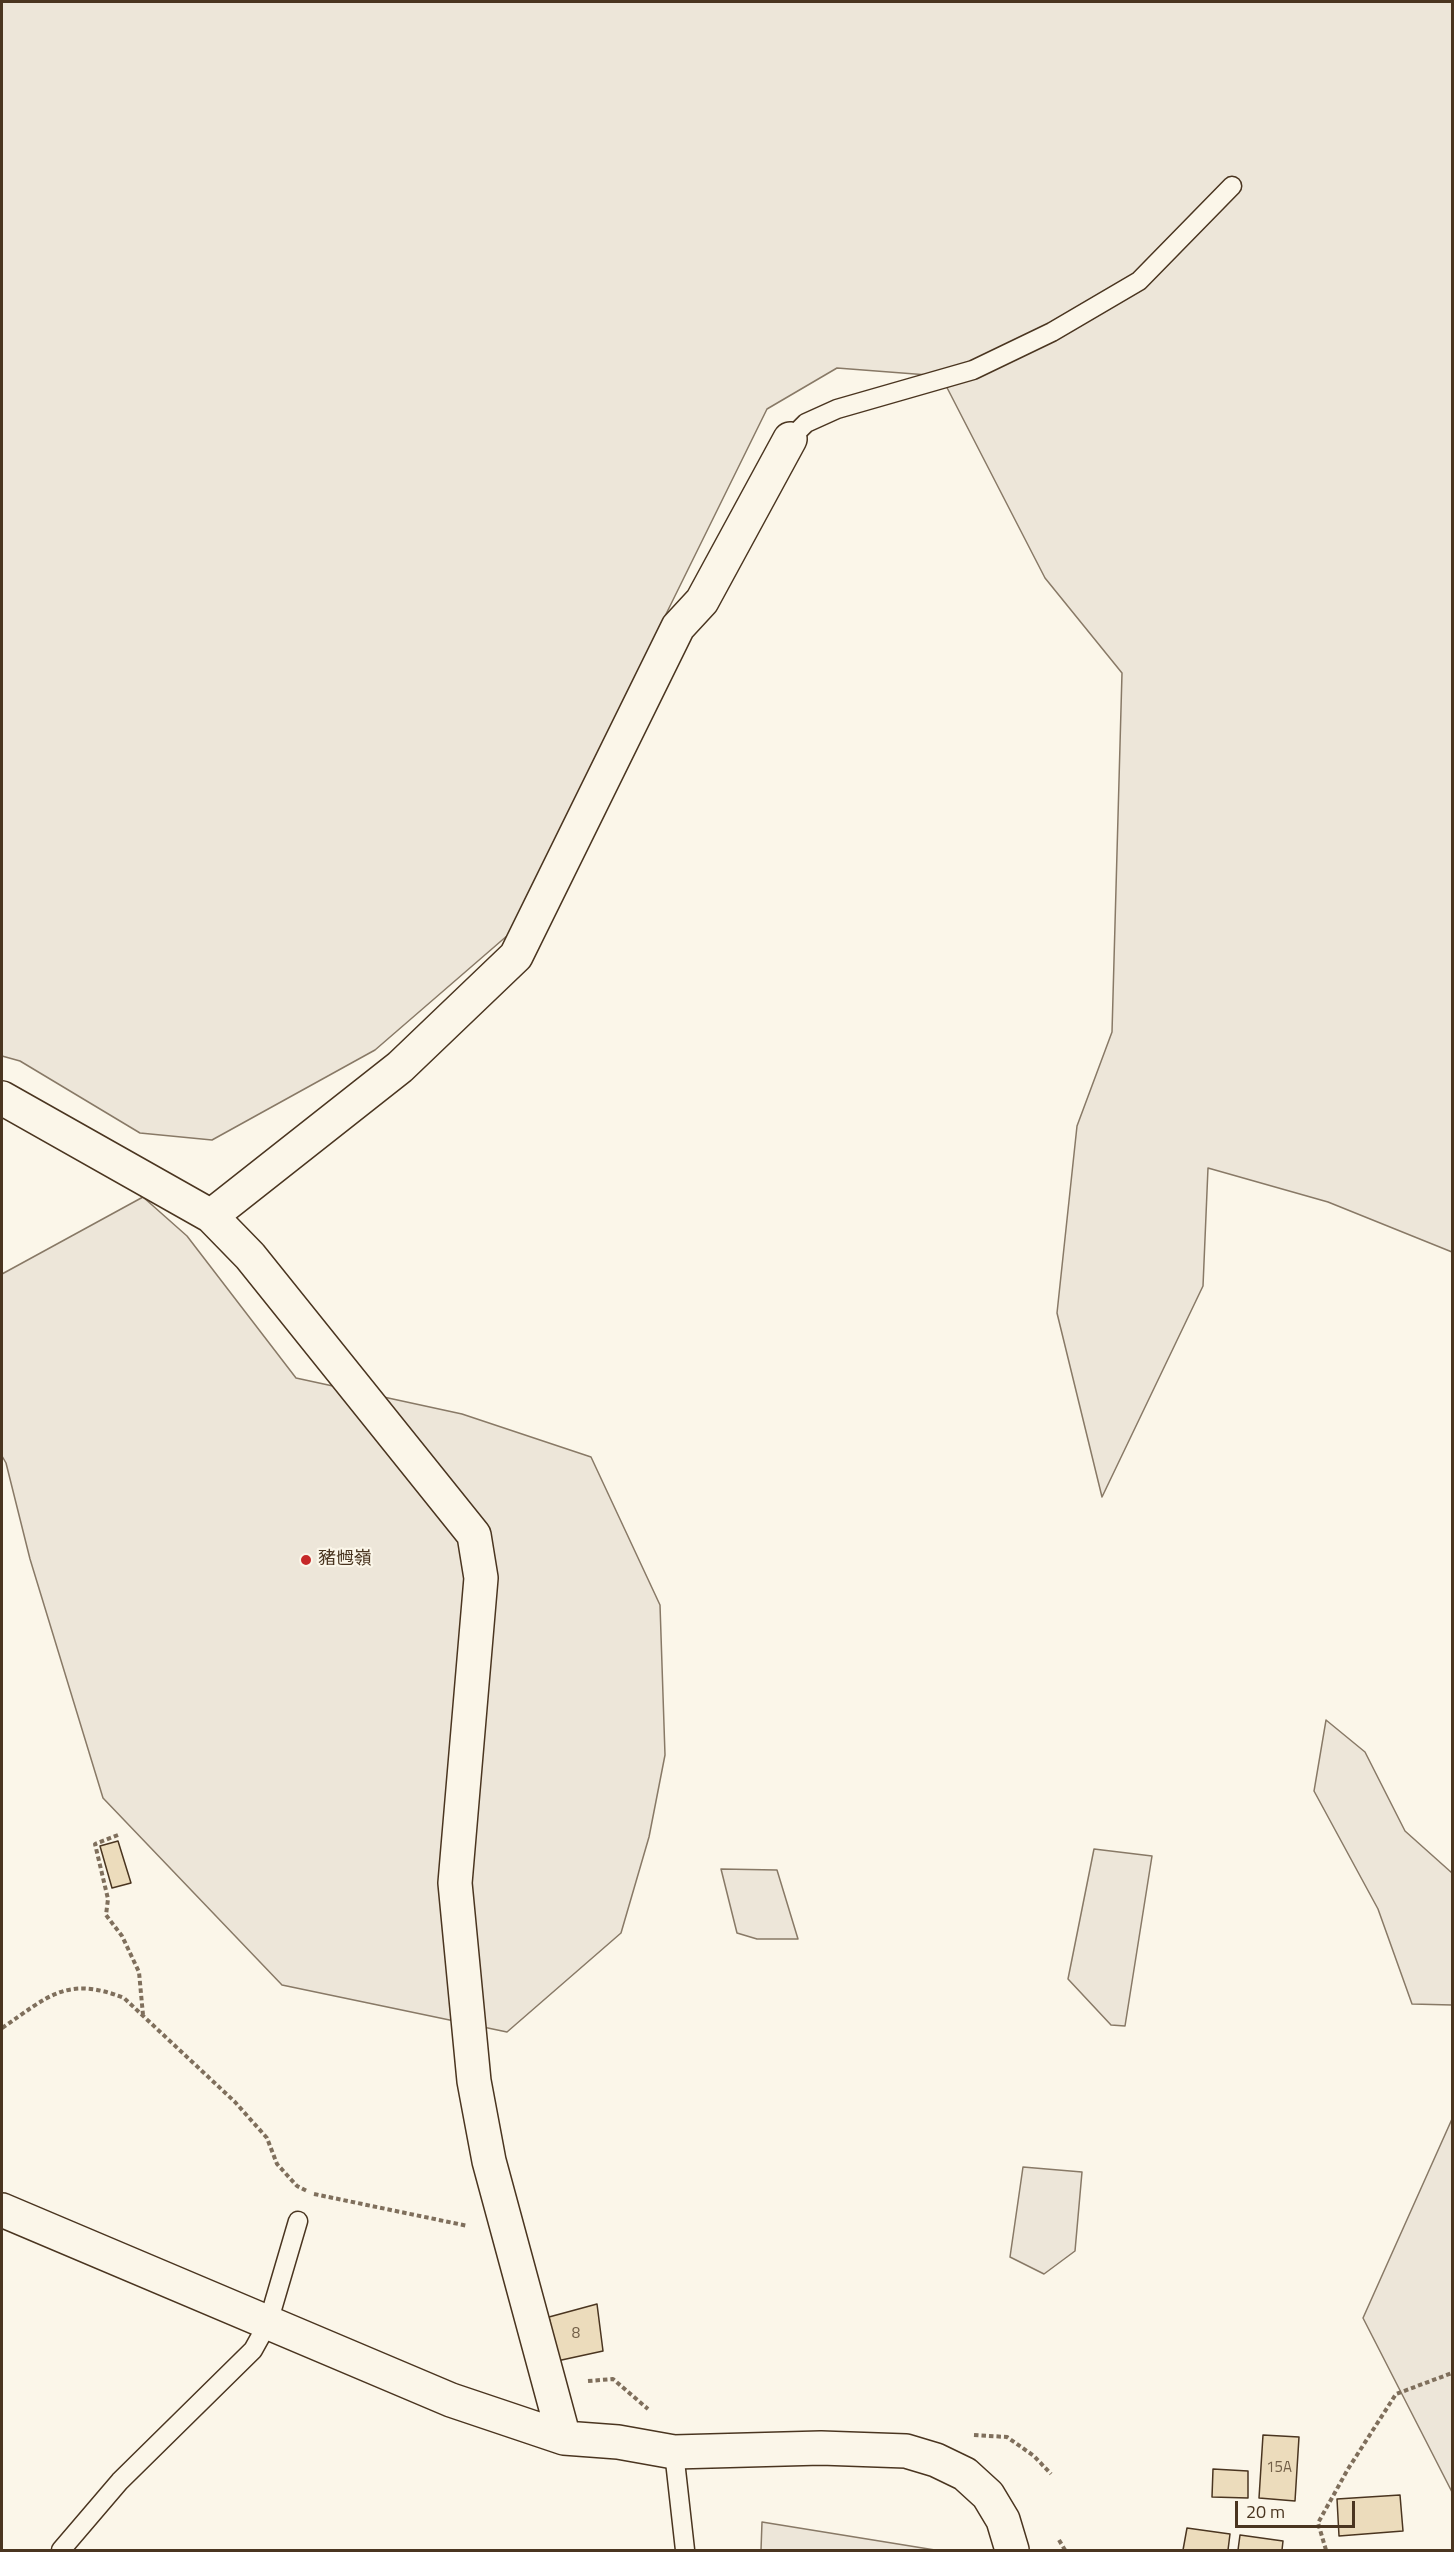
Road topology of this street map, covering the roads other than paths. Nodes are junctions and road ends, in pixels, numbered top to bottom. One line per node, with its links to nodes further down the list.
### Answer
1 (1232, 186): 2 (lane)
2 (790, 439): 4 (street)
3 (2, 1098): 4 (street)
4 (211, 1216): 8 (street)
5 (2, 2210): 7 (street)
6 (298, 2221): 7 (lane)
7 (268, 2323): 8 (street); 10 (lane)
8 (564, 2438): 9 (street)
9 (674, 2452): 11 (lane); 12 (street)
10 (62, 2550)
11 (685, 2550)
12 (1012, 2550)

